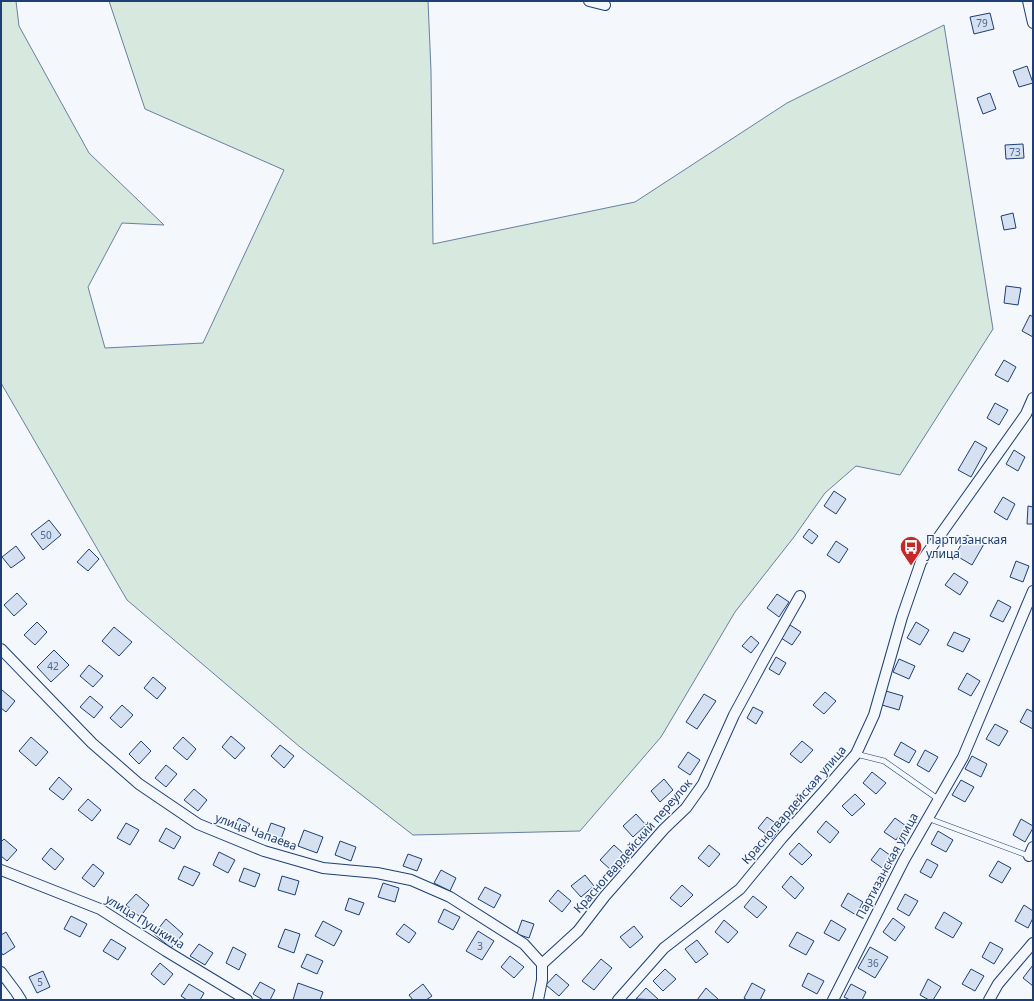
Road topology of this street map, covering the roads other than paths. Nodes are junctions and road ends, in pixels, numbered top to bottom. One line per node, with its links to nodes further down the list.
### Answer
1 (589, 1): 3 (street)
2 (1028, 1): 4 (street)
3 (605, 5)
4 (1033, 23)
5 (1033, 398): 9 (street, Красногвардейская улица)
6 (1033, 591): 10 (street, Партизанская улица)
7 (800, 596): 15 (street, Красногвардейский переулок)
8 (1, 649): 15 (street, улица Чапаева)
9 (856, 754): 10 (lane); 20 (street, Красногвардейская улица)
10 (938, 799): 11 (street, Партизанская улица)
11 (927, 818): 12 (lane); 21 (street, Партизанская улица)
12 (1032, 854)
13 (1, 870): 18 (street, улица Пушкина)
14 (1033, 943): 22 (street)
15 (542, 964): 19 (street)
16 (1, 972): 17 (street)
17 (21, 1000)
18 (247, 1000)
19 (538, 1000)
20 (618, 1000)
21 (833, 1000)
22 (989, 1000)

